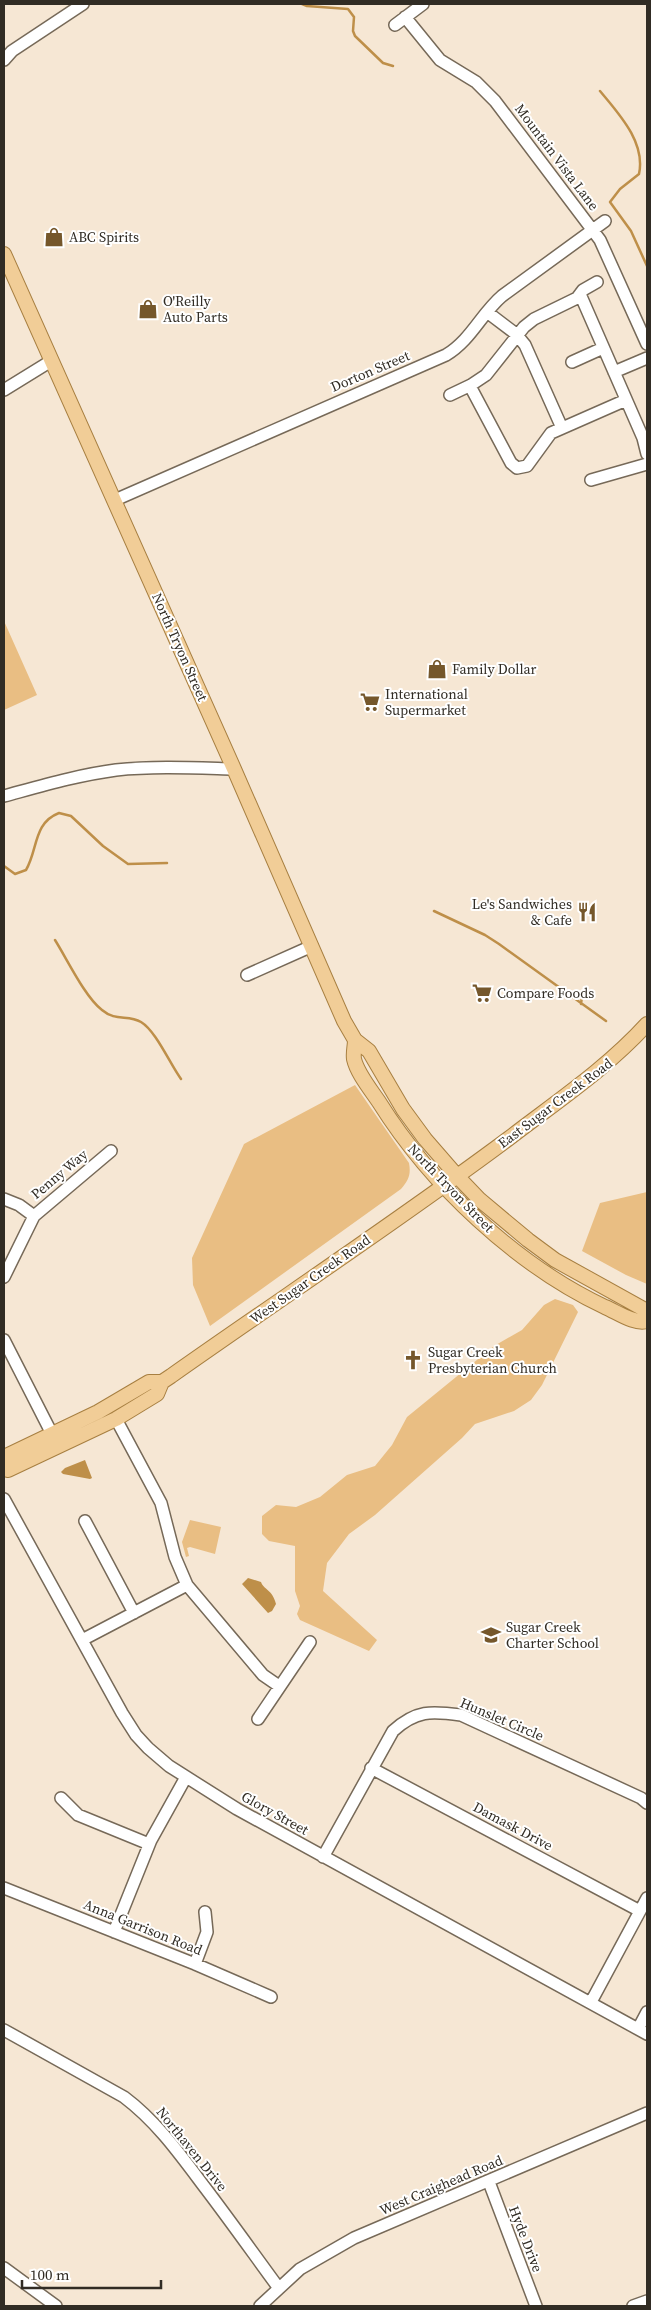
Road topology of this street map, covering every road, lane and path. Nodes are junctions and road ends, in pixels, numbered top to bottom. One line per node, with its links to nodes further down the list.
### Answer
1 (83, 4): 5 (street)
2 (423, 4): 3 (street)
3 (405, 17): 4 (street); 7 (street, Mountain Vista Lane)
4 (395, 25)
5 (4, 60)
6 (605, 221): 7 (street, Dorton Street)
7 (593, 231): 11 (street, Dorton Street); 13 (street, Mountain Vista Lane)
8 (4, 254): 16 (main road, North Tryon Street)
9 (597, 282): 10 (street)
10 (580, 294): 12 (street); 14 (street)
11 (487, 312): 12 (street); 27 (street, Dorton Street)
12 (518, 336): 19 (street); 23 (street)
13 (647, 344)
14 (603, 348): 17 (street); 18 (street)
15 (647, 358): 18 (street)
16 (51, 361): 20 (street); 27 (main road, North Tryon Street)
17 (572, 362)
18 (614, 372): 22 (street)
19 (470, 386): 21 (street); 23 (street)
20 (4, 390)
21 (450, 395)
22 (626, 400): 23 (street); 24 (street)
23 (562, 428)
24 (647, 454)
25 (647, 464): 26 (street)
26 (591, 480)
27 (115, 500): 28 (main road, North Tryon Street)
28 (234, 769): 29 (street); 30 (main road, North Tryon Street)
29 (4, 796)
30 (312, 946): 31 (street); 33 (main road, North Tryon Street)
31 (247, 975)
32 (647, 1024): 35 (main road, East Sugar Creek Road)
33 (355, 1040): 35 (main road, North Tryon Street); 36 (main road, North Tryon Street)
34 (111, 1151): 38 (street, Penny Way)
35 (458, 1177): 36 (main road, West Sugar Creek Road); 40 (main road, North Tryon Street)
36 (446, 1185): 41 (main road, North Tryon Street); 43 (main road, West Sugar Creek Road)
37 (4, 1198): 38 (street)
38 (34, 1216): 39 (street, Penny Way)
39 (4, 1277)
40 (647, 1311)
41 (647, 1321)
42 (4, 1340): 45 (street)
43 (162, 1382): 44 (main road, West Sugar Creek Road); 45 (main road, West Sugar Creek Road)
44 (116, 1419): 47 (main road, West Sugar Creek Road); 50 (street)
45 (52, 1434): 46 (main road, West Sugar Creek Road)
46 (4, 1457)
47 (4, 1468)
48 (4, 1499): 52 (street, Glory Street)
49 (86, 1521): 51 (street)
50 (187, 1585): 51 (street); 54 (street)
51 (134, 1613): 52 (street)
52 (82, 1640): 57 (street, Glory Street)
53 (310, 1642): 54 (street)
54 (279, 1686): 55 (street)
55 (258, 1719)
56 (371, 1768): 59 (street, Hunslet Circle); 61 (street, Hunslet Circle); 64 (street, Damask Drive)
57 (186, 1778): 60 (street); 61 (street, Glory Street)
58 (61, 1798): 60 (street)
59 (647, 1803)
60 (149, 1844): 66 (street)
61 (323, 1857): 69 (street, Glory Street)
62 (4, 1888): 66 (street, Anna Garrison Road)
63 (647, 1898): 64 (street)
64 (640, 1911): 69 (street)
65 (205, 1912): 67 (street)
66 (114, 1932): 67 (street, Anna Garrison Road)
67 (195, 1964): 68 (street, Anna Garrison Road)
68 (271, 1997)
69 (591, 2002): 72 (street, Glory Street)
70 (647, 2012): 72 (street)
71 (4, 2030): 76 (street, Northaven Drive)
72 (643, 2031)
73 (647, 2113): 74 (street, West Craighead Road)
74 (489, 2182): 76 (street, West Craighead Road); 80 (street, Hyde Drive)
75 (4, 2268): 78 (street)
76 (278, 2287): 79 (street, West Craighead Road)
77 (647, 2301): 81 (street)
78 (56, 2306)
79 (260, 2306)
80 (536, 2306)
81 (633, 2306)

